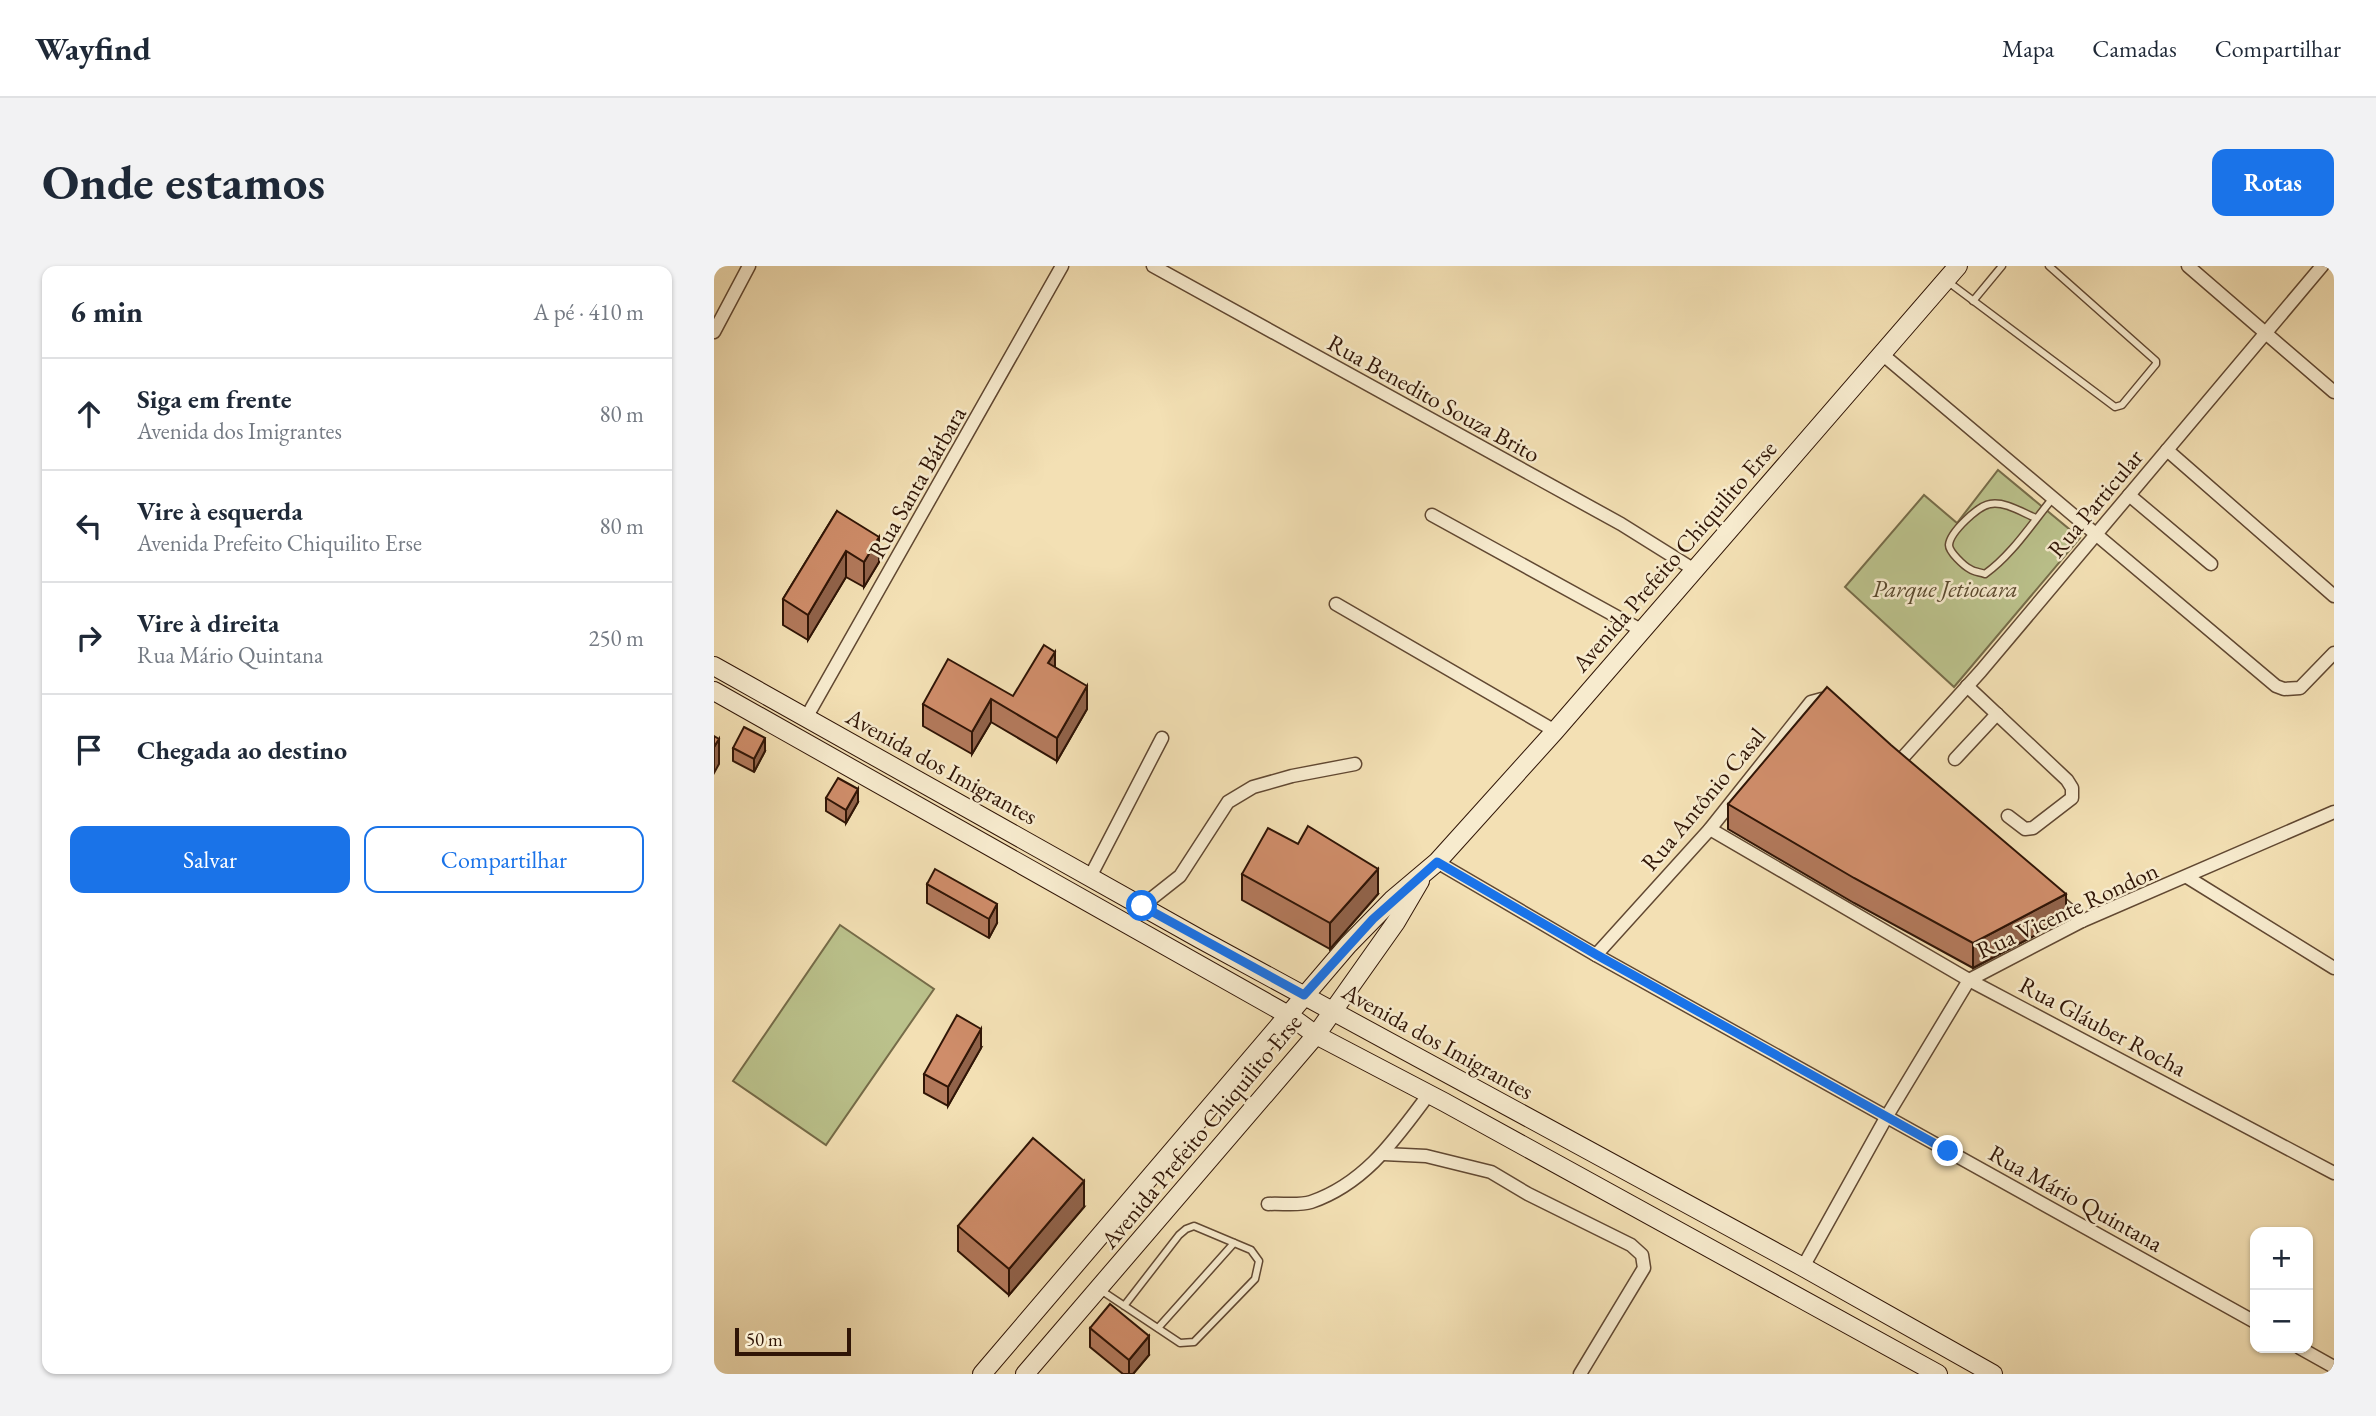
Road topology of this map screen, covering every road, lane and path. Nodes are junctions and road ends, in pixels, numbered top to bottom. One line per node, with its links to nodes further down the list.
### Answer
1 (749, 266): 10 (street)
2 (1062, 266): 31 (street, Rua Santa Bárbara)
3 (1153, 266): 21 (street, Rua Benedito Souza Brito)
4 (2003, 266): 9 (lane)
5 (2049, 266): 9 (lane)
6 (2188, 266): 11 (street)
7 (2322, 266): 11 (street, Rua Particular)
8 (1952, 273): 9 (lane); 12 (main road, Avenida Prefeito Chiquilito Erse)
9 (1973, 300)
10 (714, 332)
11 (2264, 333): 13 (street); 14 (street, Rua Particular)
12 (1882, 354): 16 (street); 21 (main road, Avenida Prefeito Chiquilito Erse)
13 (2334, 392)
14 (2167, 450): 15 (street, Rua Particular); 22 (street)
15 (2129, 495): 19 (street, Rua Particular); 20 (street)
16 (2053, 498): 18 (lane); 19 (street)
17 (1432, 515): 24 (street)
18 (2036, 518): 18 (lane)
19 (2096, 534): 25 (street); 27 (street, Rua Particular)
20 (2211, 564)
21 (1693, 569): 24 (main road, Avenida Prefeito Chiquilito Erse)
22 (2334, 596)
23 (1336, 604): 32 (street)
24 (1641, 630): 32 (main road, Avenida Prefeito Chiquilito Erse)
25 (2334, 653)
26 (714, 666): 31 (main road, Avenida dos Imigrantes)
27 (1967, 686): 30 (street); 35 (street, Rua Particular)
28 (714, 691): 44 (main road, Avenida dos Imigrantes)
29 (1843, 714): 39 (street, Rua Antônio Casal)
30 (1997, 714): 34 (street); 38 (street)
31 (806, 718): 41 (main road, Avenida dos Imigrantes)
32 (1555, 731): 40 (main road, Avenida Prefeito Chiquilito Erse)
33 (1162, 738): 41 (street)
34 (1955, 759)
35 (1897, 763)
36 (1355, 764): 45 (street)
37 (2334, 812): 42 (street, Rua Vicente Rondon)
38 (2008, 816)
39 (1710, 829): 47 (street, Rua Antônio Casal); 49 (street, Rua Gláuber Rocha)
40 (1430, 868): 47 (street, Rua Mário Quintana); 50 (main road, Avenida Prefeito Chiquilito Erse); 51 (main road, Avenida Prefeito Chiquilito Erse)
41 (1090, 877): 44 (main road); 45 (main road, Avenida dos Imigrantes)
42 (2187, 877): 46 (street, Rua Vicente Rondon); 48 (street)
43 (2044, 889): 46 (street)
44 (1081, 898): 52 (main road, Avenida dos Imigrantes)
45 (1142, 906): 50 (main road, Avenida dos Imigrantes)
46 (2082, 921): 49 (street, Rua Vicente Rondon)
47 (1597, 955): 55 (street, Rua Mário Quintana)
48 (2334, 968)
49 (1969, 980): 55 (street, Rua Vicente Rondon); 57 (street, Rua Gláuber Rocha)
50 (1304, 995): 51 (main road, Avenida dos Imigrantes); 52 (main road, Avenida Prefeito Chiquilito Erse)
51 (1334, 1011): 53 (main road, Avenida Prefeito Chiquilito Erse); 59 (main road, Avenida dos Imigrantes)
52 (1290, 1016): 53 (main road, Avenida dos Imigrantes); 69 (main road, Avenida Prefeito Chiquilito Erse)
53 (1316, 1035): 54 (main road, Avenida dos Imigrantes); 63 (main road, Avenida Prefeito Chiquilito Erse)
54 (1429, 1094): 56 (street); 60 (main road, Avenida dos Imigrantes)
55 (1886, 1116): 62 (street, Rua Vicente Rondon); 65 (street, Rua Mário Quintana)
56 (1384, 1154): 58 (street); 71 (street)
57 (2334, 1173)
58 (1268, 1204)
59 (1707, 1215): 60 (main road); 62 (main road, Avenida dos Imigrantes)
60 (1693, 1240): 72 (main road, Avenida dos Imigrantes)
61 (1234, 1243): 64 (lane); 66 (lane); 66 (lane)
62 (1803, 1267): 73 (main road, Avenida dos Imigrantes)
63 (1099, 1289): 64 (lane); 70 (main road, Avenida Prefeito Chiquilito Erse)
64 (1124, 1306): 66 (lane)
65 (2250, 1319)
66 (1158, 1328)
67 (2309, 1353): 68 (street)
68 (2334, 1367)
69 (982, 1374)
70 (1025, 1374)
71 (1580, 1374)
72 (1938, 1374)
73 (1993, 1374)

